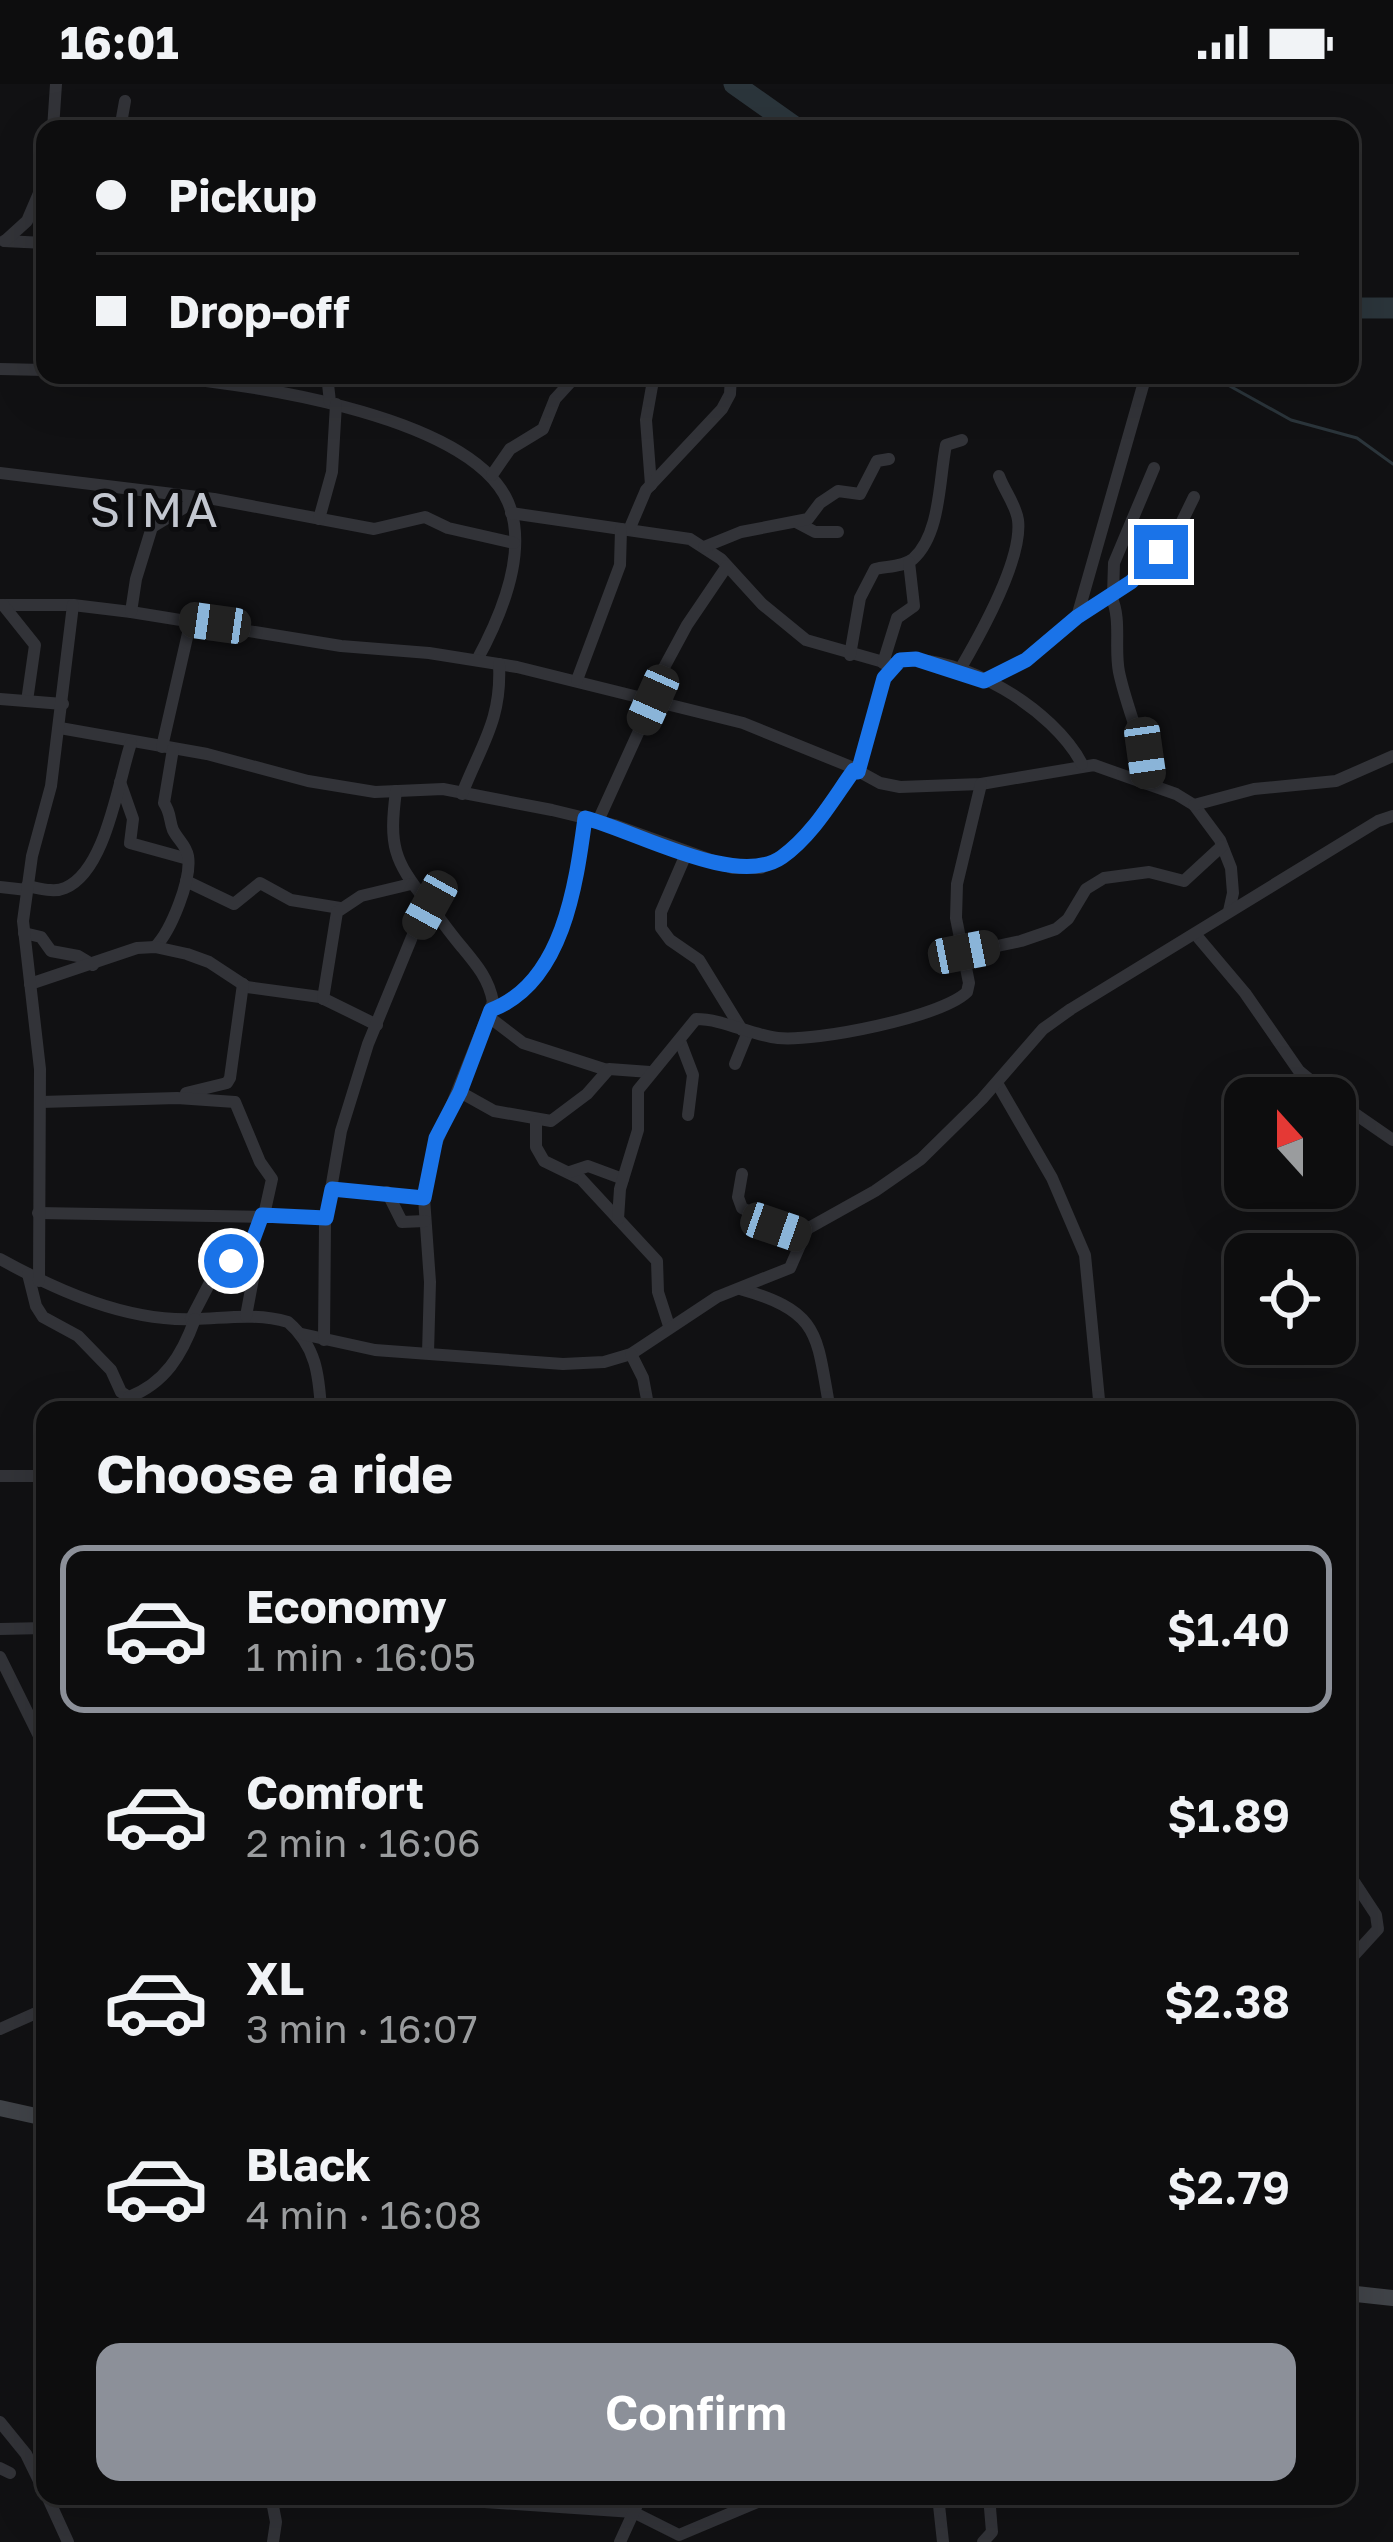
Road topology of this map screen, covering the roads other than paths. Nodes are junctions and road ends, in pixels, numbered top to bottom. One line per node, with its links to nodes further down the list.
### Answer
1 (56, 84): 3 (street)
2 (125, 101): 4 (street)
3 (54, 120)
4 (122, 120)
5 (36, 202): 6 (street)
6 (32, 212): 7 (street); 8 (street)
7 (36, 222)
8 (3, 240): 9 (street)
9 (36, 242)
10 (0, 369): 11 (street)
11 (36, 370)
12 (229, 384): 18 (street)
13 (329, 384): 18 (street)
14 (562, 384): 23 (street)
15 (652, 384): 25 (street)
16 (731, 384): 25 (street)
17 (1143, 384): 41 (street)
18 (333, 403): 23 (street); 29 (street)
19 (962, 440): 35 (street)
20 (889, 459): 30 (street)
21 (1154, 468): 37 (street)
22 (0, 473): 27 (street)
23 (492, 475): 28 (street)
24 (999, 476): 47 (street)
25 (652, 485): 31 (street)
26 (1194, 497): 37 (street)
27 (201, 498): 29 (street); 40 (street)
28 (512, 513): 31 (street); 33 (street)
29 (319, 519): 33 (street)
30 (796, 522): 32 (street); 34 (street)
31 (625, 530): 34 (street); 48 (street)
32 (838, 532)
33 (514, 543): 44 (street)
34 (704, 547): 36 (street)
35 (909, 562): 43 (street); 46 (street)
36 (727, 566): 43 (street); 50 (street)
37 (1112, 596): 41 (street); 61 (street)
38 (2, 605): 39 (street); 52 (street)
39 (73, 605): 40 (street); 53 (street)
40 (131, 612): 42 (street)
41 (1077, 617): 49 (street)
42 (191, 620): 44 (street); 56 (street)
43 (850, 655): 46 (street)
44 (477, 660): 45 (street)
45 (499, 664): 48 (street); 64 (street)
46 (888, 664): 47 (street); 59 (street)
47 (958, 671): 49 (street)
48 (577, 680): 50 (street)
49 (984, 681): 58 (street)
50 (650, 699): 59 (street); 67 (street)
51 (0, 700): 52 (street)
52 (27, 701): 53 (street)
53 (63, 704): 54 (street)
54 (60, 728): 55 (street); 74 (street)
55 (131, 742): 56 (street); 60 (street)
56 (168, 748): 63 (street); 70 (street)
57 (1393, 756): 65 (street)
58 (1082, 764): 61 (street); 62 (street)
59 (856, 771): 62 (street); 69 (street)
60 (119, 782): 70 (street); 74 (street)
61 (1149, 783): 65 (street)
62 (981, 784): 81 (street)
63 (396, 791): 64 (street); 72 (street)
64 (462, 794): 67 (street)
65 (1194, 805): 68 (street)
66 (1393, 816): 77 (street)
67 (592, 819): 69 (street); 86 (street)
68 (1222, 846): 77 (street); 81 (street)
69 (687, 852): 88 (street)
70 (188, 859): 71 (street)
71 (185, 880): 76 (street); 80 (street)
72 (411, 884): 75 (street); 76 (street)
73 (0, 887): 74 (street)
74 (27, 888): 78 (street)
75 (430, 905): 86 (street); 87 (street)
76 (340, 908): 85 (street)
77 (1229, 911): 79 (street)
78 (24, 933): 82 (street); 83 (street)
79 (1196, 935): 93 (street); 94 (street)
80 (155, 947): 82 (street); 84 (street)
81 (964, 952): 88 (street)
82 (93, 965): 83 (street)
83 (30, 984): 97 (street)
84 (243, 984): 85 (street); 96 (street)
85 (323, 999): 87 (street)
86 (490, 1013): 91 (street); 95 (street)
87 (377, 1025): 105 (street)
88 (746, 1032): 89 (street); 90 (street)
89 (680, 1041): 92 (street); 98 (street)
90 (735, 1064)
91 (608, 1070): 92 (street); 100 (street)
92 (650, 1072): 104 (street)
93 (1306, 1077)
94 (997, 1083): 113 (street); 131 (street)
95 (460, 1092): 100 (street); 107 (street)
96 (177, 1098): 97 (street); 109 (street)
97 (40, 1102): 108 (street)
98 (688, 1115)
99 (1356, 1115): 101 (street)
100 (536, 1120): 102 (street)
101 (1393, 1141)
102 (570, 1172): 104 (street); 111 (street)
103 (742, 1174): 113 (street)
104 (622, 1179): 111 (street)
105 (332, 1189): 106 (street); 110 (street)
106 (387, 1192): 107 (street); 112 (street)
107 (424, 1198): 112 (street)
108 (38, 1213): 109 (street); 116 (street)
109 (263, 1215): 110 (street); 114 (street)
110 (326, 1218): 122 (street)
111 (618, 1219): 120 (street)
112 (425, 1221): 123 (street)
113 (802, 1236): 117 (street)
114 (250, 1250): 118 (street); 119 (street)
115 (0, 1259): 116 (street)
116 (33, 1277): 119 (street); 125 (street)
117 (739, 1288): 120 (street); 130 (street)
118 (246, 1316): 119 (street); 121 (street)
119 (193, 1319): 125 (street)
120 (669, 1326): 124 (street)
121 (302, 1334): 122 (street); 128 (street)
122 (324, 1340): 123 (street)
123 (428, 1353): 124 (street)
124 (631, 1354): 129 (street)
125 (124, 1393): 126 (street); 127 (street)
126 (120, 1401)
127 (136, 1401)
128 (321, 1401)
129 (647, 1401)
130 (828, 1401)
131 (1099, 1401)
132 (0, 1476): 133 (street)
133 (36, 1476)
134 (36, 1628): 135 (street)
135 (0, 1629)
136 (0, 1657): 137 (street)
137 (36, 1730)
138 (1356, 1885): 139 (street)
139 (1356, 1953)
140 (36, 2013): 141 (street)
141 (0, 2029)
142 (0, 2108): 143 (main road)
143 (36, 2116)
144 (1356, 2294): 145 (main road)
145 (1393, 2298)
146 (0, 2422): 147 (street)
147 (36, 2474)
148 (51, 2505): 156 (street)
149 (273, 2505): 157 (street)
150 (529, 2505): 155 (street)
151 (636, 2505): 155 (street)
152 (751, 2505): 155 (street)
153 (939, 2505): 159 (street)
154 (991, 2505): 160 (street)
155 (633, 2512): 158 (street)
156 (68, 2542)
157 (274, 2542)
158 (620, 2542)
159 (943, 2542)
160 (983, 2542)

